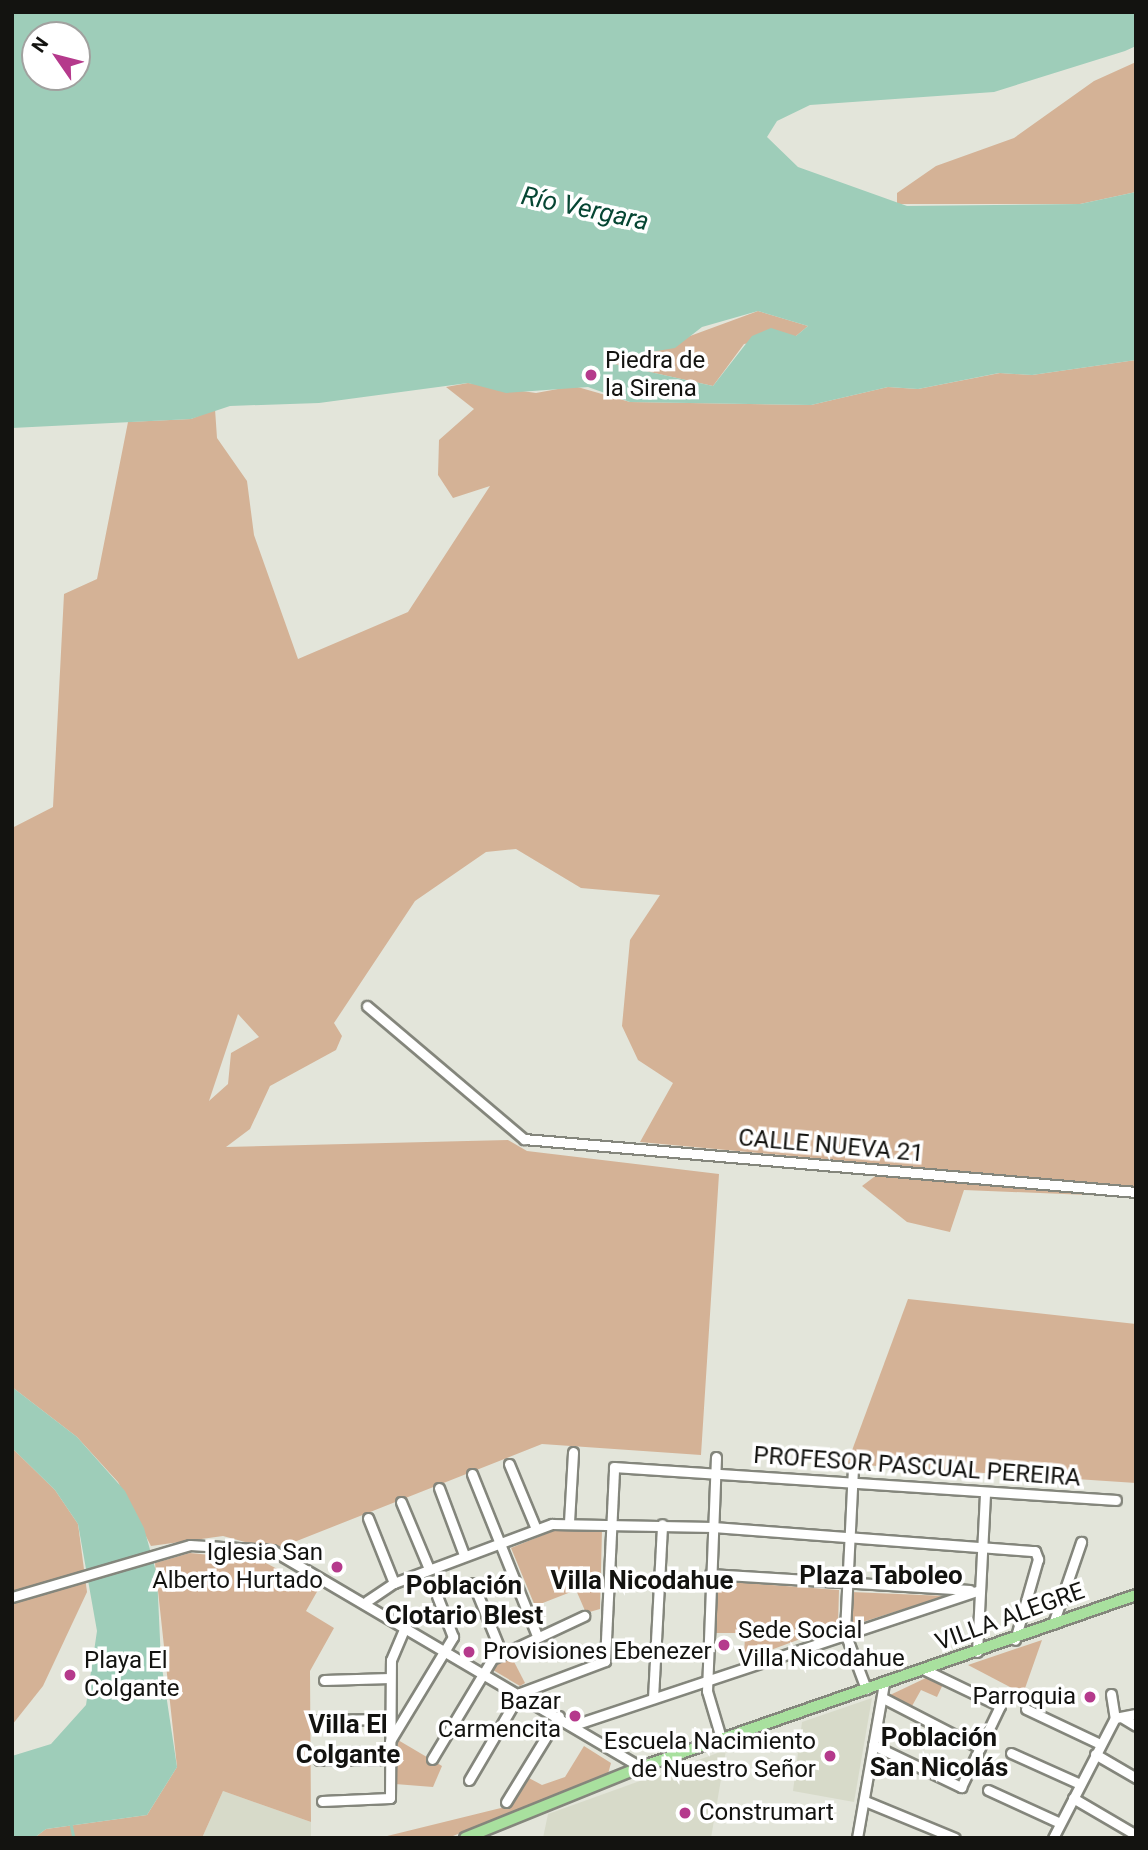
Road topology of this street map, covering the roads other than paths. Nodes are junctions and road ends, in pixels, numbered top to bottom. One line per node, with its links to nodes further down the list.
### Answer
1 (367, 1006): 2 (street, CALLE NUEVA 21)
2 (1136, 1192)
3 (573, 1452): 15 (street)
4 (716, 1457): 7 (street)
5 (509, 1464): 19 (street)
6 (853, 1468): 9 (street)
7 (715, 1471): 9 (street, PROFESOR PASCUAL PEREIRA); 16 (street, PROFESOR PASCUAL PEREIRA); 18 (street)
8 (472, 1474): 21 (street)
9 (852, 1484): 11 (street, PROFESOR PASCUAL PEREIRA); 20 (street)
10 (439, 1488): 24 (street)
11 (985, 1492): 12 (street, PROFESOR PASCUAL PEREIRA); 23 (street)
12 (1116, 1500)
13 (401, 1502): 25 (street)
14 (368, 1518): 27 (street)
15 (569, 1522): 16 (street); 19 (street)
16 (611, 1524): 17 (street); 51 (street)
17 (662, 1524): 18 (street); 53 (street)
18 (713, 1527): 20 (street); 26 (street)
19 (536, 1529): 21 (street)
20 (848, 1536): 23 (street); 29 (street)
21 (500, 1542): 24 (street); 39 (street)
22 (1081, 1542): 36 (street)
23 (982, 1546): 30 (street); 40 (street)
24 (464, 1555): 25 (street)
25 (429, 1569): 27 (street)
26 (710, 1574): 29 (street); 47 (street)
27 (394, 1583): 34 (street)
28 (472, 1583): 42 (street)
29 (846, 1585): 30 (street); 38 (street)
30 (979, 1590): 38 (street); 43 (street)
31 (1136, 1595): 36 (main road, VILLA ALEGRE)
32 (437, 1596): 41 (street)
33 (12, 1597): 34 (street)
34 (368, 1601): 37 (street)
35 (584, 1616): 39 (street)
36 (1053, 1624): 40 (main road, VILLA ALEGRE)
37 (406, 1625): 41 (street); 46 (street)
38 (845, 1633): 47 (street); 50 (street)
39 (537, 1636): 42 (street)
40 (1015, 1640): 43 (main road, VILLA ALEGRE)
41 (448, 1649): 45 (street); 64 (street)
42 (501, 1652): 45 (street)
43 (977, 1652): 44 (main road, VILLA ALEGRE)
44 (925, 1670): 49 (main road, VILLA ALEGRE); 67 (street)
45 (484, 1671): 51 (street); 71 (street)
46 (390, 1678): 48 (street); 59 (street)
47 (708, 1679): 53 (street); 63 (street)
48 (324, 1680)
49 (884, 1684): 50 (main road, VILLA ALEGRE); 54 (street)
50 (866, 1689): 63 (main road, VILLA ALEGRE)
51 (520, 1693): 57 (street); 75 (street)
52 (1111, 1694): 58 (street)
53 (653, 1698): 61 (street)
54 (883, 1698): 66 (street); 67 (street)
55 (1026, 1709): 65 (street)
56 (1136, 1714): 58 (street)
57 (559, 1716): 61 (street); 81 (street)
58 (1118, 1717): 62 (street); 65 (street)
59 (390, 1718): 60 (street); 64 (street)
60 (318, 1720)
61 (574, 1725): 73 (street)
62 (1136, 1726)
63 (721, 1738): 73 (main road, VILLA ALEGRE)
64 (390, 1741): 70 (street)
65 (1100, 1744): 69 (street)
66 (873, 1745): 67 (street); 80 (street)
67 (980, 1748)
68 (1011, 1753): 76 (street)
69 (1095, 1754): 74 (street); 76 (street)
70 (390, 1759): 72 (street); 79 (street)
71 (432, 1759)
72 (319, 1760)
73 (641, 1767): 85 (main road, VILLA ALEGRE)
74 (1136, 1778)
75 (469, 1780)
76 (1080, 1784): 78 (street)
77 (988, 1790): 82 (street)
78 (1073, 1798): 82 (street); 84 (street)
79 (322, 1801)
80 (865, 1801): 83 (street); 86 (street)
81 (506, 1802)
82 (1060, 1824): 88 (street)
83 (939, 1835): 87 (street)
84 (1136, 1835)
85 (465, 1838)
86 (857, 1838)
87 (955, 1838)
88 (1053, 1838)

